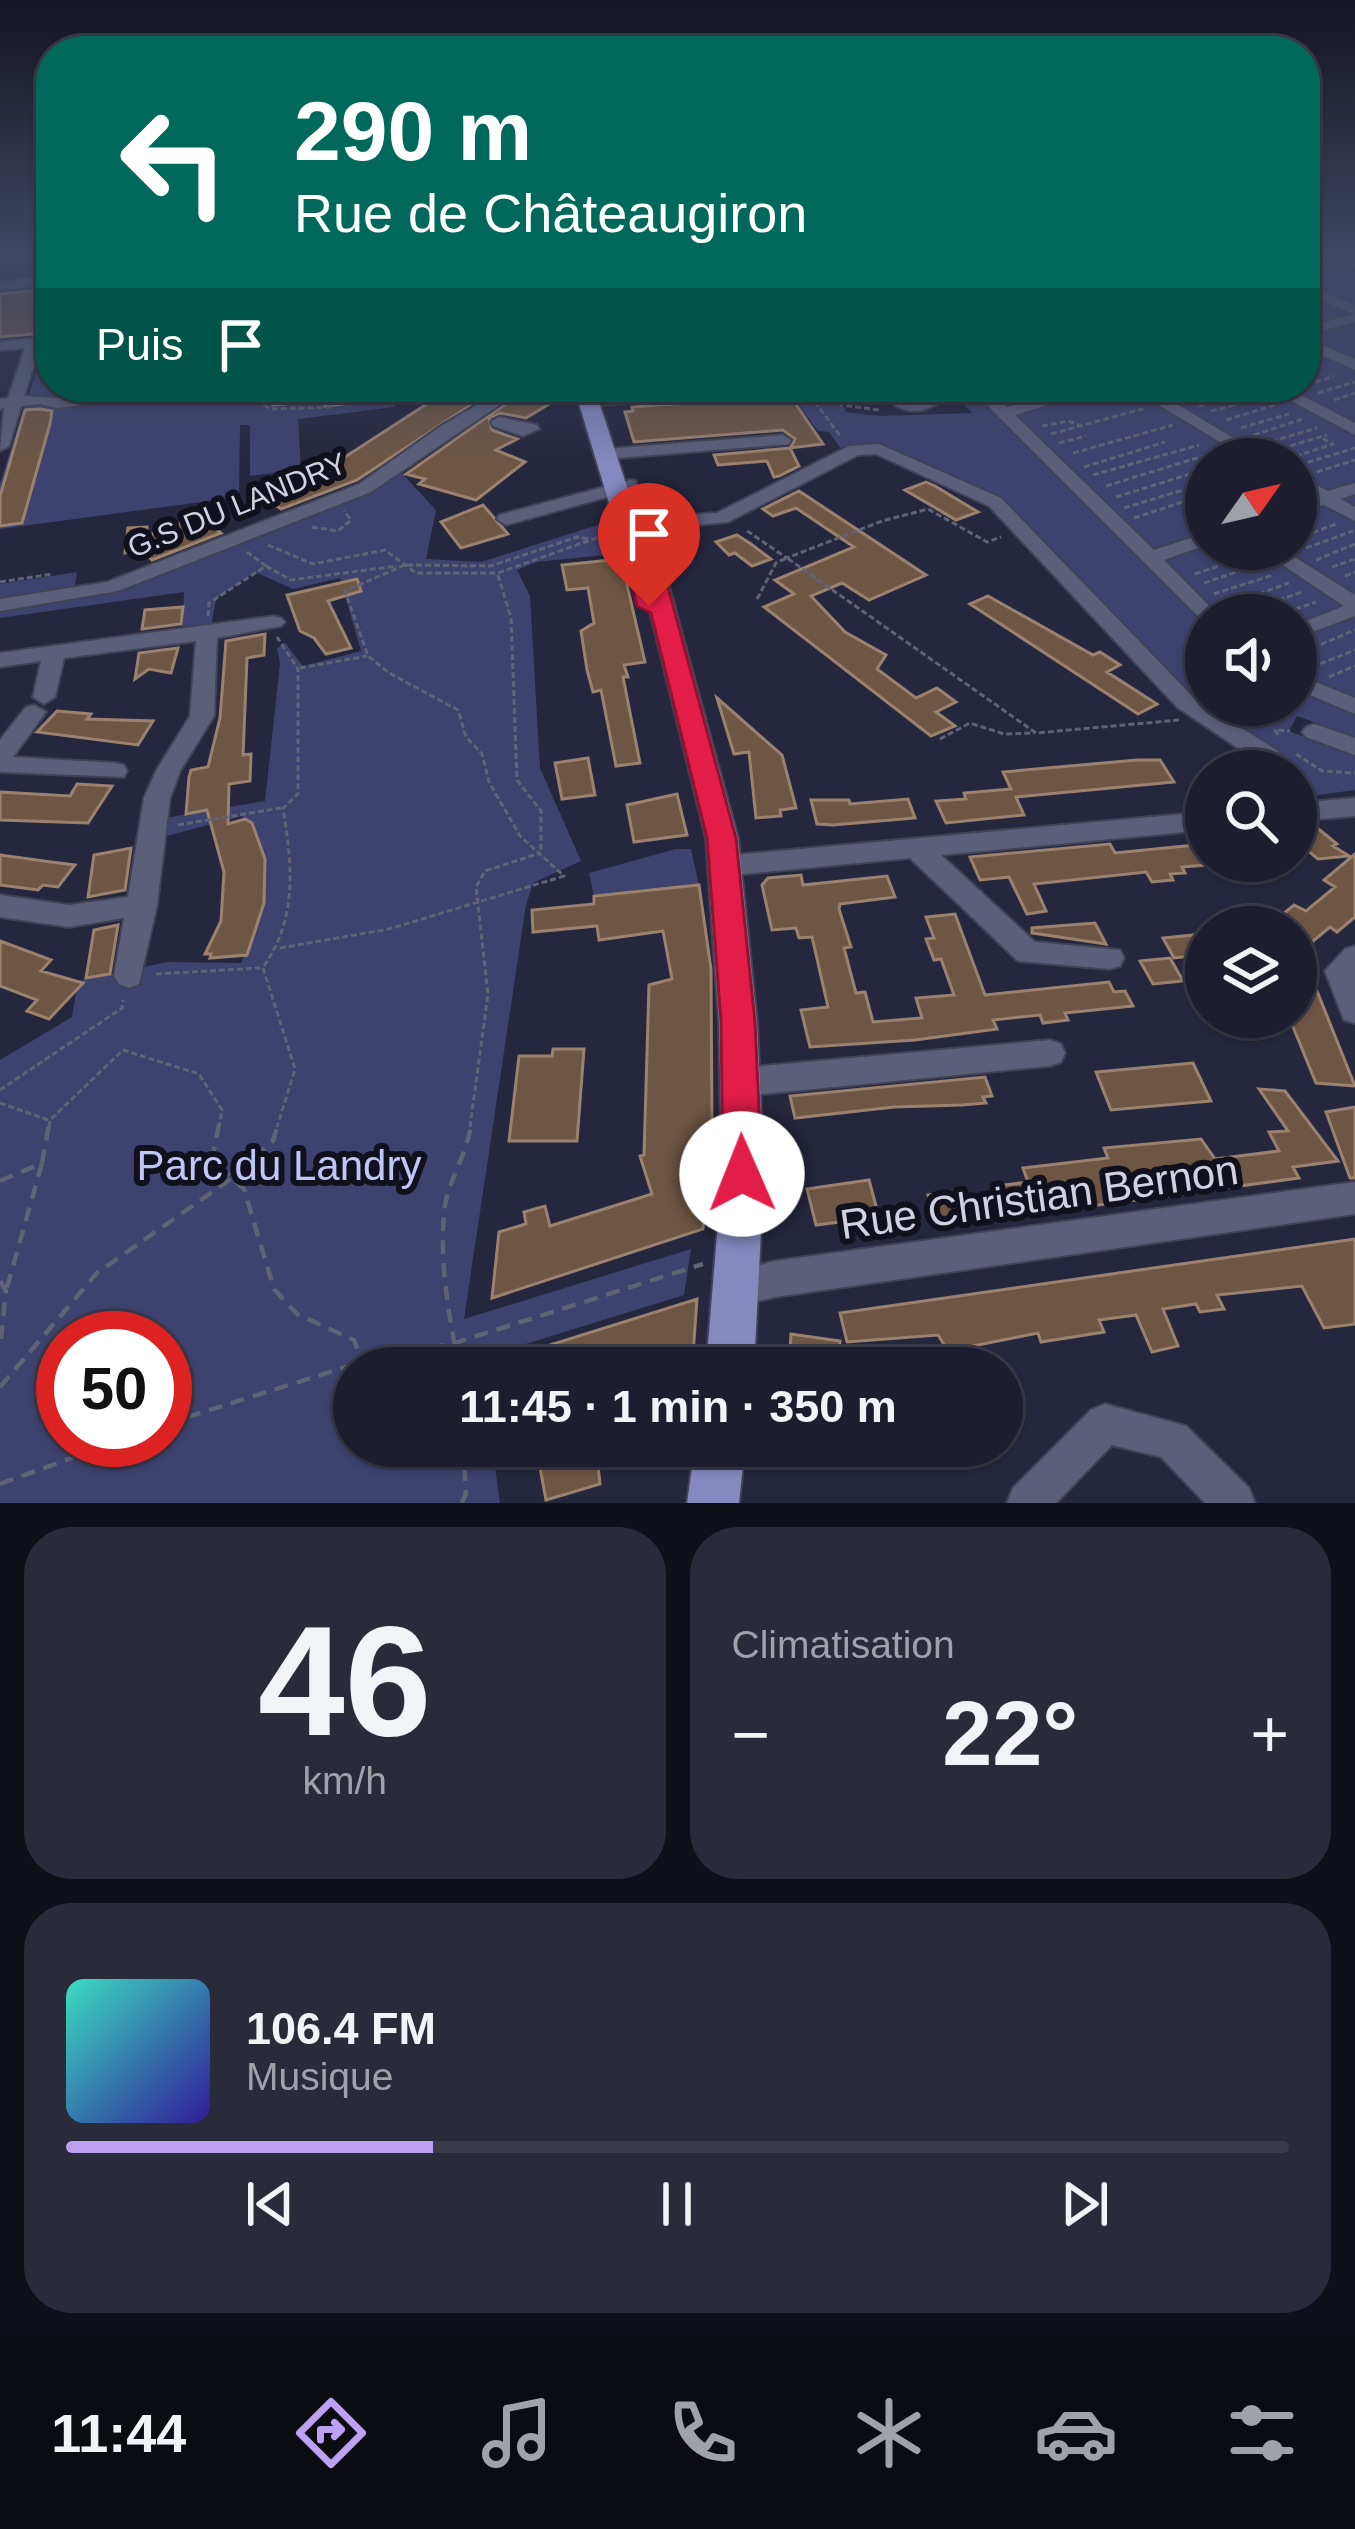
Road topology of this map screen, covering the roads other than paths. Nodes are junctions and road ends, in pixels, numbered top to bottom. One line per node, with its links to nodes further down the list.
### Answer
1 (36, 342): 2 (street)
2 (0, 346)
3 (1320, 349): 5 (street)
4 (36, 353): 15 (street)
5 (1355, 365)
6 (66, 402): 15 (street)
7 (495, 402): 35 (street, G.S DU LANDRY)
8 (598, 402): 23 (main road)
9 (895, 402): 10 (street)
10 (932, 402)
11 (993, 402): 16 (street)
12 (1044, 402): 16 (street)
13 (1163, 402): 20 (street)
14 (1303, 402): 18 (street)
15 (7, 403): 22 (street)
16 (1004, 413): 33 (street)
17 (499, 422): 19 (street)
18 (1349, 426)
19 (531, 429)
20 (1221, 438)
21 (783, 440): 23 (street)
22 (0, 446)
23 (612, 453): 24 (main road)
24 (620, 488): 30 (street); 31 (main road)
25 (1355, 488): 27 (street)
26 (1317, 493): 27 (street)
27 (1326, 498): 28 (street); 29 (street)
28 (1317, 501)
29 (1355, 514)
30 (506, 519)
31 (629, 530): 44 (street); 51 (main road)
32 (1185, 546): 33 (street)
33 (1151, 558): 34 (street)
34 (1190, 594)
35 (0, 605)
36 (276, 630): 37 (street)
37 (207, 633): 38 (street); 53 (street)
38 (54, 652): 39 (street); 45 (street)
39 (0, 660)
40 (1317, 688): 41 (street)
41 (1355, 707)
42 (1314, 732): 43 (street)
43 (1355, 747)
44 (1258, 750)
45 (0, 760): 46 (street)
46 (116, 771)
47 (1317, 806): 48 (street)
48 (1355, 807)
49 (1185, 823): 50 (street)
50 (916, 848): 51 (street); 55 (street)
51 (724, 866): 59 (main road)
52 (0, 905): 53 (street)
53 (143, 905): 56 (street)
54 (1355, 957): 57 (street)
55 (1110, 958)
56 (129, 976)
57 (1355, 1011)
58 (1050, 1053): 59 (street)
59 (741, 1082): 61 (main road)
60 (1355, 1198): 61 (street, Rue Christian Bernon)
61 (735, 1273): 62 (main road)
62 (731, 1347)
63 (717, 1467): 64 (main road)
64 (712, 1503)
65 (1028, 1503): 66 (street)
66 (1234, 1503)

